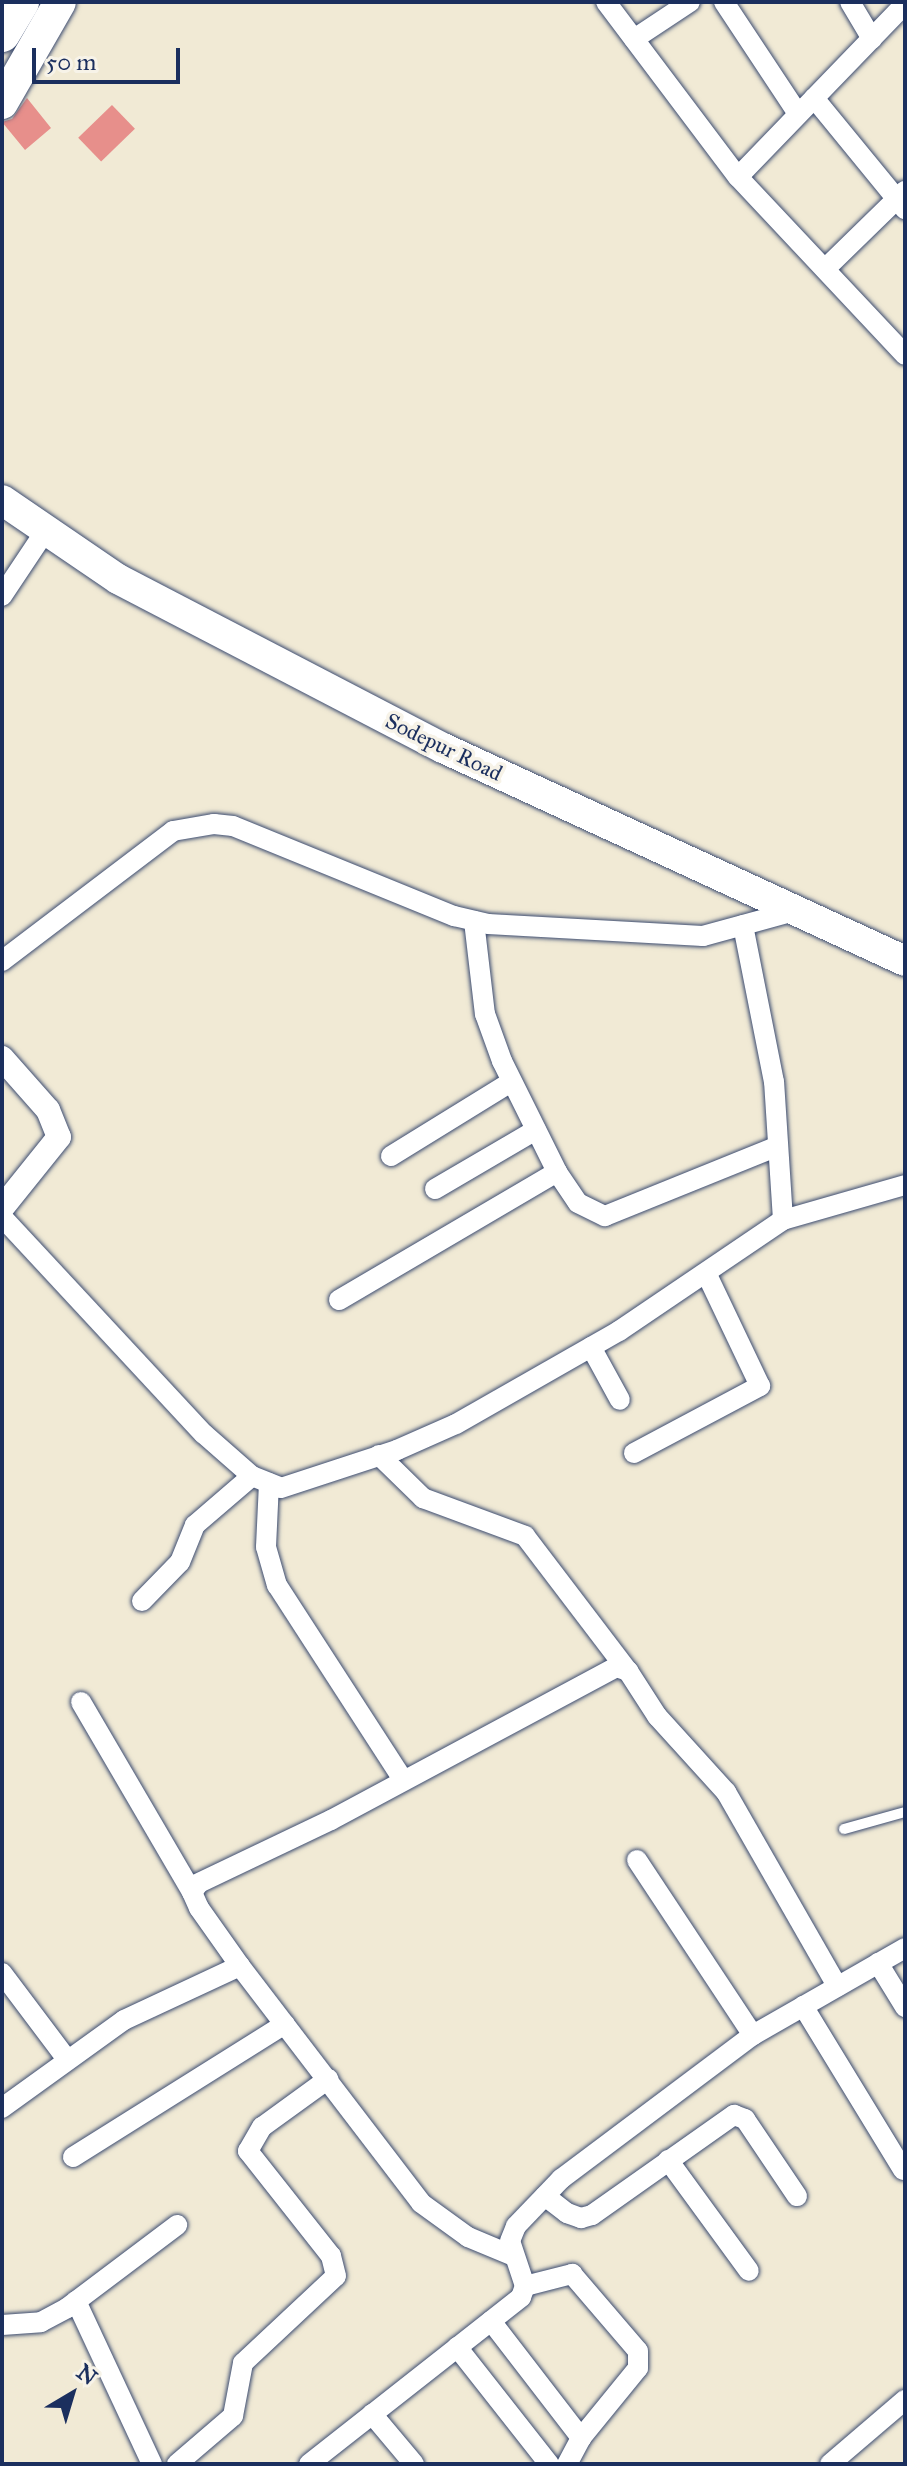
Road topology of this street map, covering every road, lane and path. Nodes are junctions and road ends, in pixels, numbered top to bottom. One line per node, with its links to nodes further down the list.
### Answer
1 (21, 2): 8 (highway)
2 (60, 2): 12 (highway)
3 (606, 2): 9 (street)
4 (690, 2): 9 (street)
5 (724, 2): 13 (street)
6 (850, 2): 10 (street)
7 (902, 13): 10 (street)
8 (2, 34)
9 (634, 39): 14 (street)
10 (872, 39): 11 (street)
11 (814, 98): 13 (street); 15 (street)
12 (2, 103)
13 (798, 114): 14 (street)
14 (738, 177): 16 (street)
15 (902, 199): 16 (street)
16 (825, 269): 17 (street)
17 (903, 349)
18 (2, 500): 19 (main road, Sodepur Road)
19 (46, 530): 20 (street); 21 (main road, Sodepur Road)
20 (2, 596)
21 (798, 910): 23 (street); 25 (main road, Sodepur Road)
22 (474, 921): 23 (street); 24 (street); 27 (street)
23 (743, 925): 29 (street)
24 (2, 961)
25 (905, 961)
26 (2, 1058): 34 (street)
27 (511, 1082): 28 (street); 30 (street)
28 (536, 1130): 31 (street); 33 (street)
29 (776, 1147): 31 (street); 36 (street)
30 (391, 1156)
31 (557, 1172): 38 (street)
32 (905, 1185): 36 (street)
33 (435, 1189)
34 (2, 1208)
35 (2, 1217): 43 (street)
36 (783, 1220): 37 (street)
37 (706, 1273): 39 (street); 41 (street)
38 (339, 1300)
39 (591, 1347): 40 (street); 42 (street)
40 (620, 1400)
41 (634, 1453)
42 (379, 1455): 43 (street); 45 (street)
43 (260, 1479): 44 (street); 47 (street)
44 (142, 1601)
45 (628, 1671): 47 (street); 56 (street)
46 (81, 1702): 51 (street)
47 (403, 1780): 51 (street)
48 (905, 1812): 49 (lane)
49 (844, 1829)
50 (637, 1860): 60 (street)
51 (192, 1892): 54 (street)
52 (905, 1948): 53 (street)
53 (878, 1963): 56 (street); 58 (street)
54 (240, 1966): 59 (street); 61 (street)
55 (2, 1973): 61 (street)
56 (837, 1986): 57 (street)
57 (803, 2006): 60 (street); 66 (street)
58 (905, 2007)
59 (285, 2024): 62 (street); 64 (street)
60 (753, 2035): 67 (street)
61 (66, 2058): 63 (street)
62 (328, 2079): 70 (street); 81 (street)
63 (2, 2108)
64 (73, 2157)
65 (668, 2160): 67 (street); 68 (street); 71 (street)
66 (903, 2170)
67 (545, 2196): 70 (street)
68 (797, 2196)
69 (177, 2225): 73 (street)
70 (511, 2255): 72 (street)
71 (749, 2271)
72 (525, 2286): 74 (street); 79 (street)
73 (76, 2301): 75 (street); 80 (street)
74 (491, 2321): 76 (street); 79 (street)
75 (2, 2325)
76 (457, 2347): 78 (street); 84 (street)
77 (905, 2400): 86 (street)
78 (372, 2414): 82 (street); 83 (street)
79 (581, 2438): 85 (street)
80 (152, 2464)
81 (177, 2464)
82 (309, 2464)
83 (414, 2464)
84 (549, 2464)
85 (567, 2464)
86 (830, 2464)

